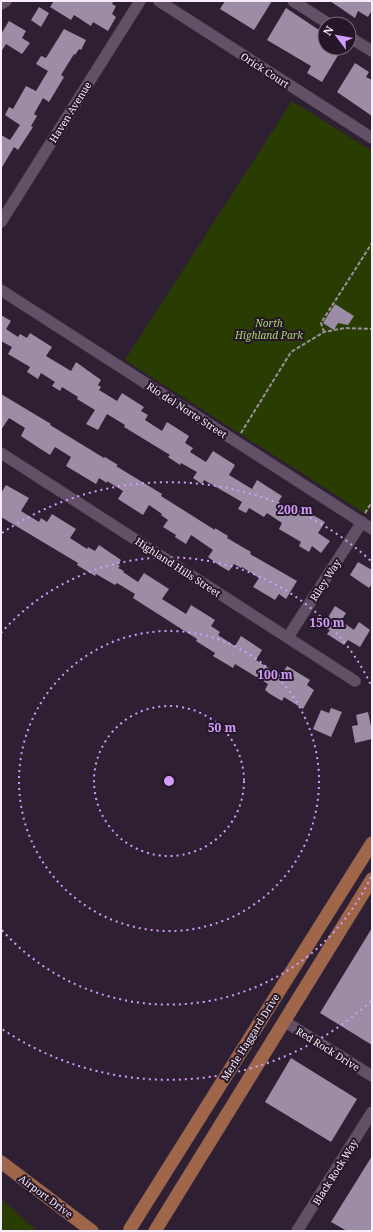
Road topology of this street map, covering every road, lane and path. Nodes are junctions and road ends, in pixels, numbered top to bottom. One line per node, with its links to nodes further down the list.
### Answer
1 (6, 1): 5 (street)
2 (140, 1): 10 (street, Haven Avenue)
3 (158, 1): 9 (street, Orick Court)
4 (293, 1): 6 (street)
5 (1, 4)
6 (317, 16)
7 (357, 42): 8 (street)
8 (372, 51)
9 (372, 138)
10 (1, 222)
11 (372, 243): 14 (path)
12 (1, 290): 18 (street, Rio del Norte Street)
13 (372, 329): 14 (path)
14 (324, 332): 15 (path)
15 (239, 436)
16 (1, 453): 20 (street, Highland Hills Street)
17 (372, 502): 18 (path)
18 (363, 518): 19 (street, Rio del Norte Street); 20 (street, Riley Way)
19 (372, 529)
20 (288, 637): 21 (street, Highland Hills Street)
21 (355, 681)
22 (372, 843): 29 (main road, Merle Haggard Drive)
23 (372, 879): 24 (main road, Merle Haggard Drive)
24 (284, 1021): 25 (street, Red Rock Drive); 30 (main road, Merle Haggard Drive)
25 (372, 1076)
26 (372, 1112): 31 (street, Black Rock Way)
27 (1, 1162): 28 (main road, Airport Drive)
28 (92, 1231)
29 (130, 1231)
30 (155, 1231)
31 (297, 1231)

